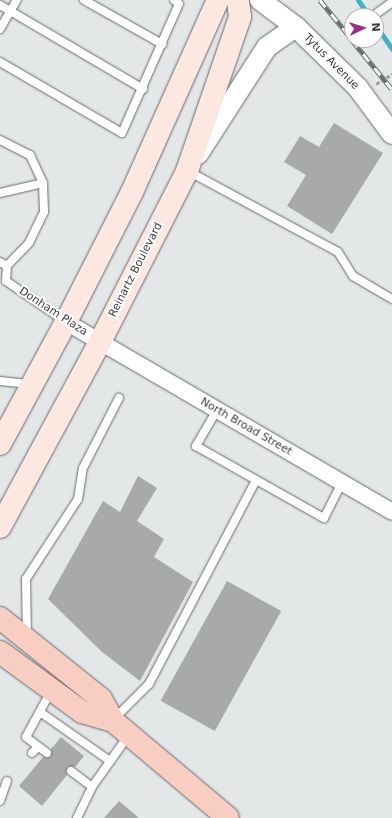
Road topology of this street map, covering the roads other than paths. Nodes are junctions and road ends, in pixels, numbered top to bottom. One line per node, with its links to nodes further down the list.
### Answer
1 (17, 0): 8 (lane)
2 (84, 0): 11 (lane)
3 (174, 0): 11 (lane)
4 (218, 0): 22 (main road)
5 (238, 0): 16 (main road, Reinartz Boulevard)
6 (260, 0): 9 (street, Tytus Avenue)
7 (0, 5): 8 (lane)
8 (10, 11): 10 (lane); 13 (lane)
9 (296, 27): 14 (street, Tytus Avenue); 16 (street)
10 (0, 29)
11 (162, 44): 13 (lane)
12 (0, 62): 13 (lane)
13 (142, 89)
14 (392, 134)
15 (0, 140): 17 (lane)
16 (187, 171): 21 (lane); 23 (main road, Reinartz Boulevard)
17 (42, 183): 18 (lane); 19 (lane)
18 (0, 193)
19 (4, 264): 20 (lane)
20 (3, 282): 22 (lane, Donham Plaza)
21 (392, 299)
22 (66, 322): 23 (street, Donham Plaza); 25 (main road)
23 (100, 342): 27 (street, North Broad Street); 32 (main road, Reinartz Boulevard)
24 (0, 381): 25 (lane)
25 (33, 384): 28 (main road)
26 (119, 398): 34 (lane)
27 (217, 410): 29 (lane); 30 (street, North Broad Street)
28 (0, 444)
29 (256, 480): 30 (lane); 38 (lane)
30 (342, 483): 31 (street, North Broad Street)
31 (392, 512)
32 (0, 527)
33 (0, 618): 34 (main road)
34 (27, 640): 38 (main road)
35 (0, 652): 36 (main road)
36 (51, 690): 37 (lane); 38 (main road)
37 (40, 712): 40 (lane); 43 (lane)
38 (113, 721): 39 (main road)
39 (130, 735): 43 (lane); 49 (main road)
40 (38, 746): 41 (lane); 42 (lane)
41 (32, 753)
42 (47, 753)
43 (110, 761): 46 (lane)
44 (71, 771): 46 (lane)
45 (8, 781): 47 (lane)
46 (92, 787): 48 (lane)
47 (0, 801)
48 (77, 818)
49 (228, 818)

